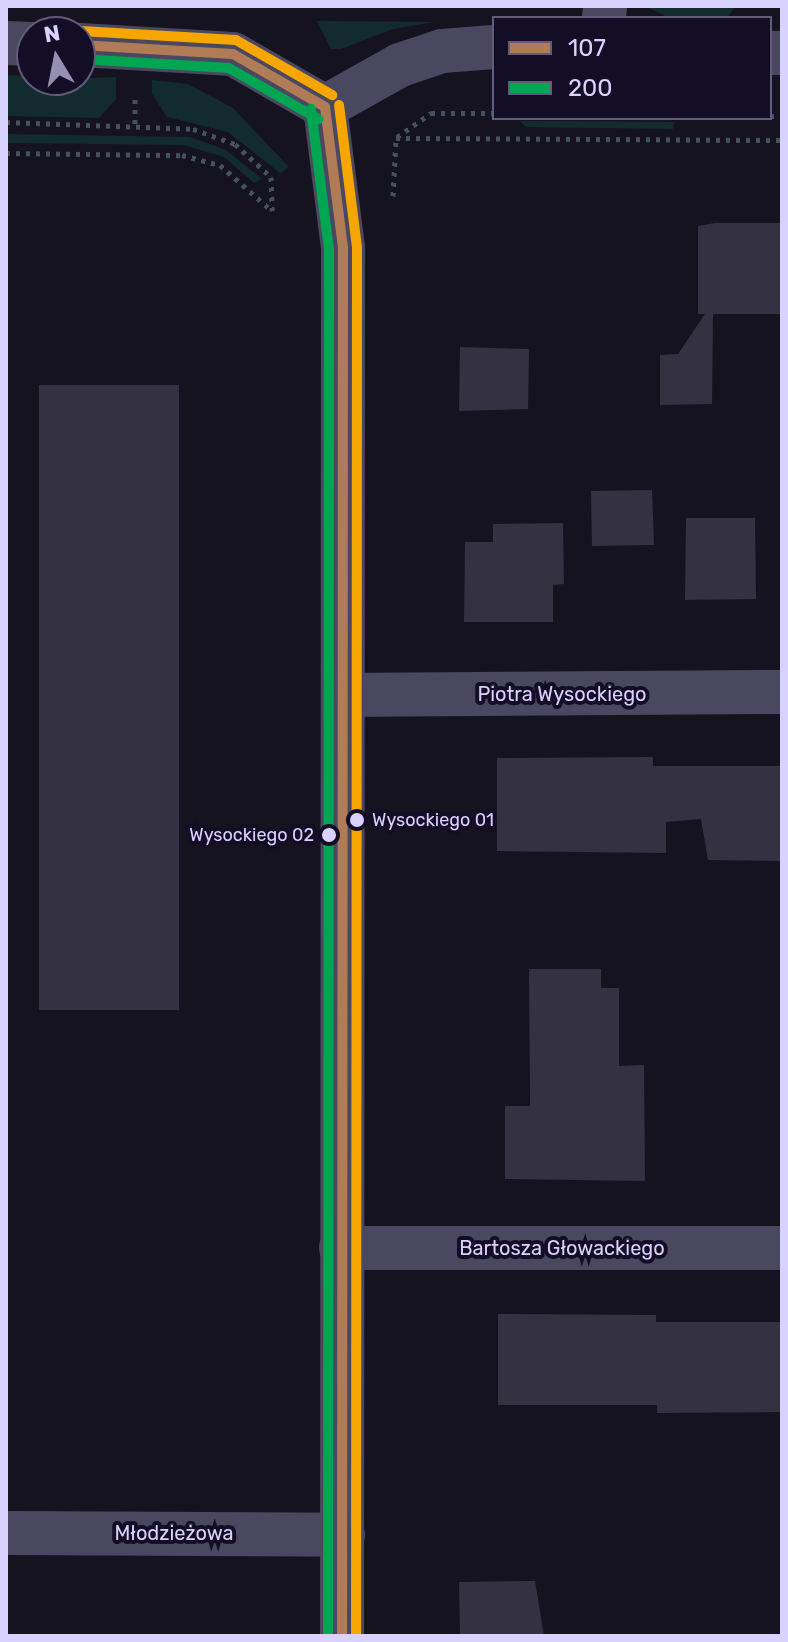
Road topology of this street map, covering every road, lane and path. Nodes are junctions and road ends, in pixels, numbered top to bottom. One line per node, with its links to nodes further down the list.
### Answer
1 (96, 46): 3 (street)
2 (492, 47): 3 (street)
3 (325, 107): 11 (street)
4 (492, 113): 6 (path)
5 (6, 122): 8 (path)
6 (396, 138): 7 (path); 9 (path)
7 (782, 140)
8 (6, 153)
9 (393, 196)
10 (782, 692): 11 (street, Piotra Wysockiego)
11 (343, 695): 12 (street)
12 (341, 1248): 13 (street, Bartosza Głowackiego); 15 (street)
13 (782, 1248)
14 (6, 1533): 15 (street, Młodzieżowa)
15 (343, 1535): 16 (street)
16 (342, 1636)

